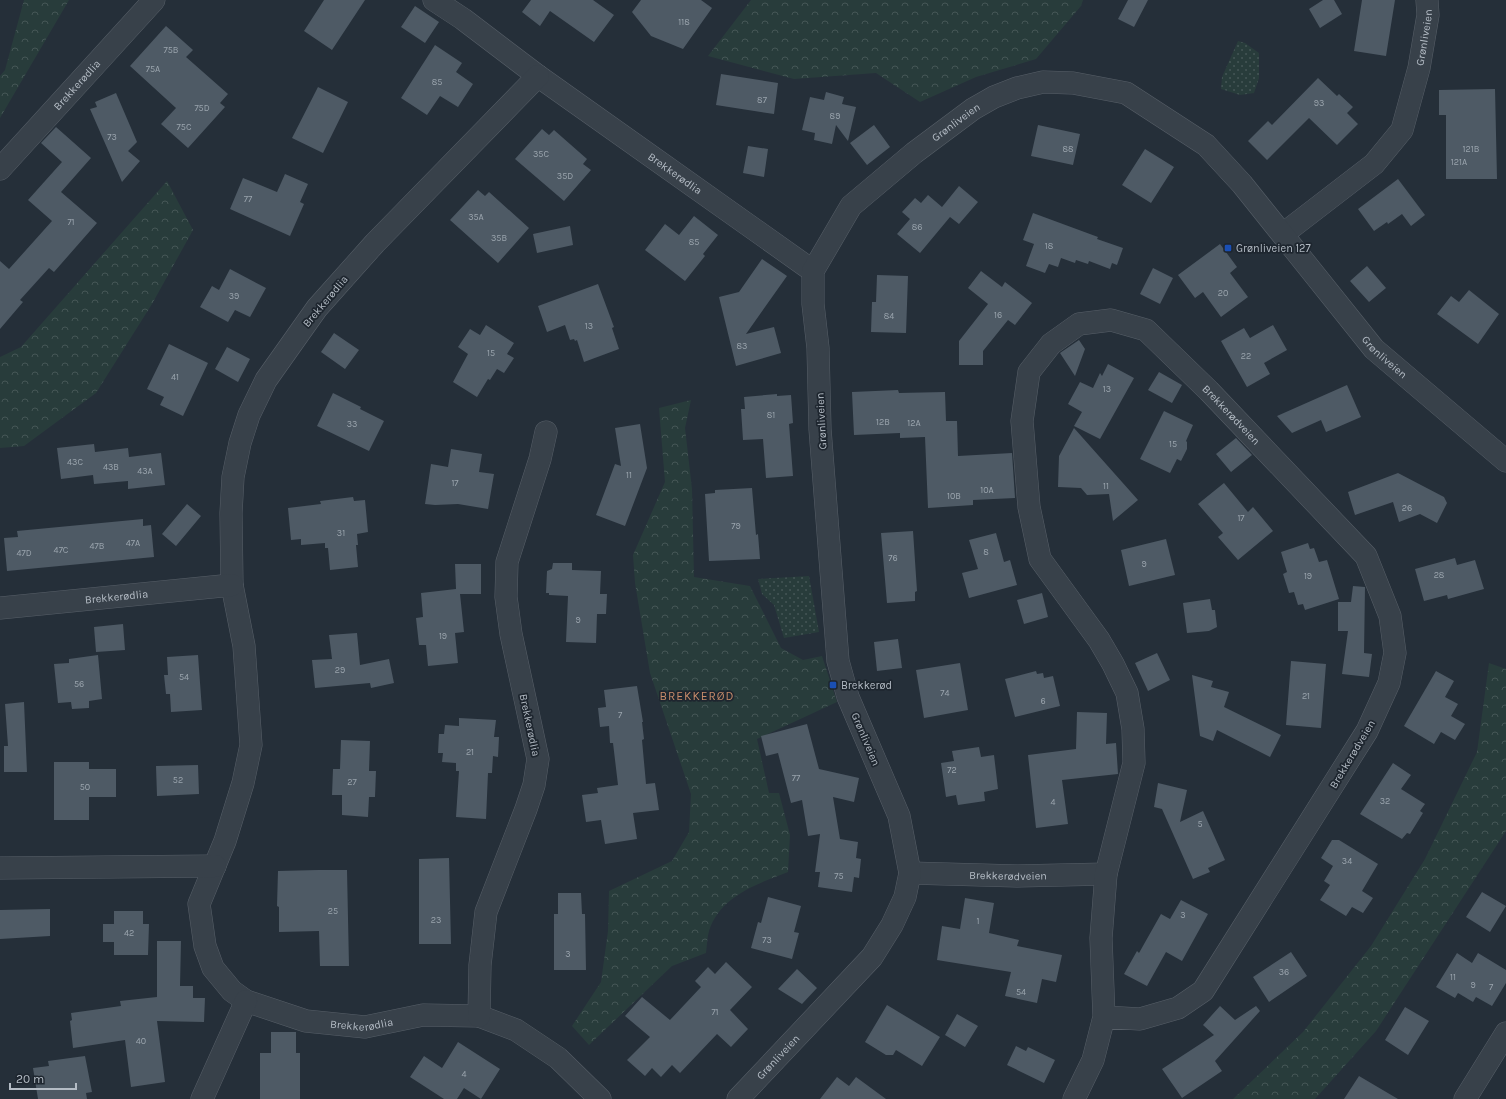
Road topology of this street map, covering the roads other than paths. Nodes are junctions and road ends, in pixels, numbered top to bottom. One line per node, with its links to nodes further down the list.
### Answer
1 (154, 0): 5 (street, Brekkerødlia)
2 (434, 0): 4 (street, Brekkerødlia)
3 (1427, 0): 6 (street, Grønliveien)
4 (538, 76): 7 (street, Brekkerødlia); 10 (street, Brekkerødlia)
5 (0, 169)
6 (1283, 234): 7 (street, Grønliveien); 9 (street, Grønliveien)
7 (813, 271): 14 (street, Grønliveien)
8 (546, 432): 17 (street, Brekkerødlia)
9 (1506, 461)
10 (232, 585): 11 (street, Brekkerødlia); 12 (street, Brekkerødlia)
11 (0, 608)
12 (215, 866): 13 (street); 16 (street, Brekkerødlia)
13 (0, 868)
14 (910, 873): 15 (street, Brekkerødveien); 22 (street, Grønliveien)
15 (1106, 874): 18 (street, Brekkerødveien); 18 (street, Brekkerødveien)
16 (246, 1001): 17 (street, Brekkerødlia); 20 (street)
17 (479, 1016): 21 (street, Brekkerødlia)
18 (1104, 1017): 23 (street, Brekkerødveien)
19 (1506, 1033): 24 (street)
20 (202, 1099)
21 (600, 1099)
22 (738, 1099)
23 (1074, 1099)
24 (1465, 1099)

